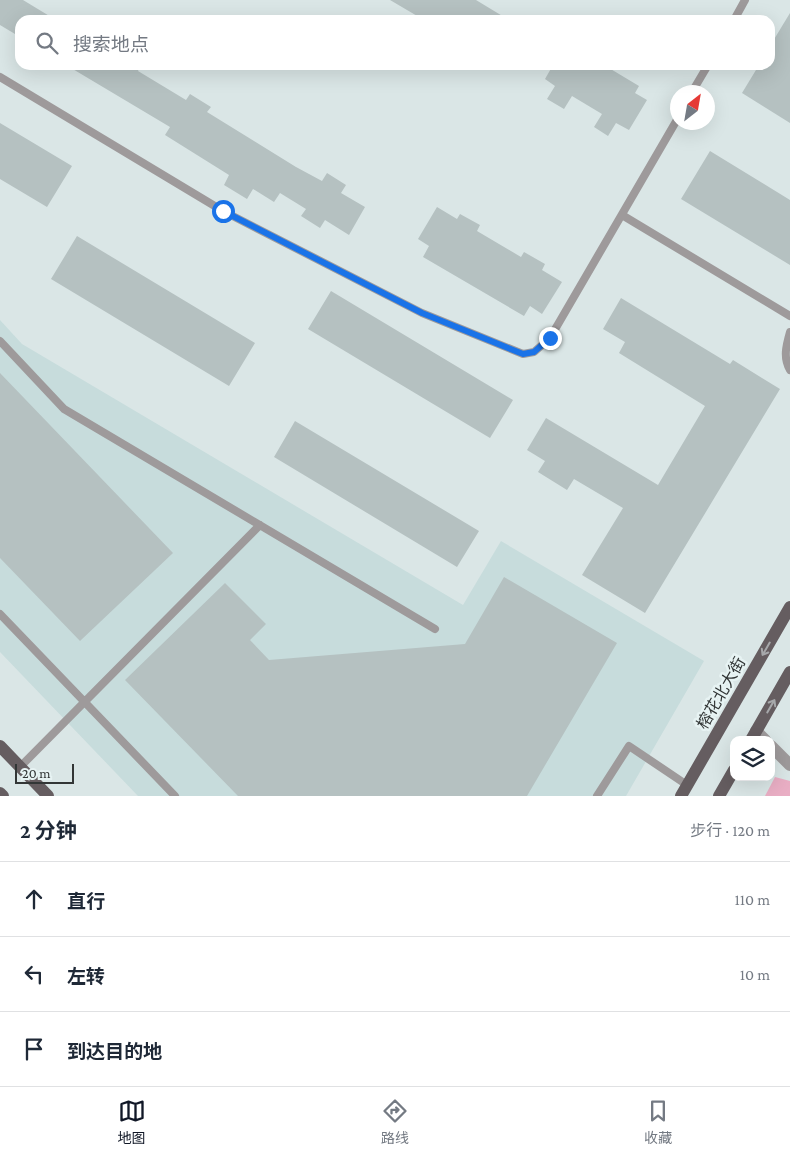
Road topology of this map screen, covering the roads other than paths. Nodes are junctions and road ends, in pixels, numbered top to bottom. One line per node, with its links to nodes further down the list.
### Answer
1 (745, 0): 2 (lane)
2 (737, 15)
3 (705, 70): 5 (lane)
4 (0, 77): 7 (lane)
5 (696, 85)
6 (671, 130): 7 (lane)
7 (622, 215): 8 (lane)
8 (790, 316)
9 (790, 332): 11 (lane)
10 (0, 341): 12 (lane)
11 (790, 370)
12 (260, 525): 15 (lane); 17 (lane)
13 (790, 607): 24 (main road, 榕花北大街, one-way to 24)
14 (0, 614): 17 (lane)
15 (435, 629)
16 (790, 672): 18 (main road, one-way to 16)
17 (84, 701): 22 (lane); 28 (lane)
18 (758, 736)
19 (0, 746): 22 (main road)
20 (775, 750): 21 (street)
21 (790, 765)
22 (20, 766): 27 (main road)
23 (730, 777): 30 (main road)
24 (684, 791): 29 (lane)
25 (0, 793): 26 (main road)
26 (3, 796)
27 (48, 796)
28 (176, 796)
29 (598, 796)
30 (719, 796)

